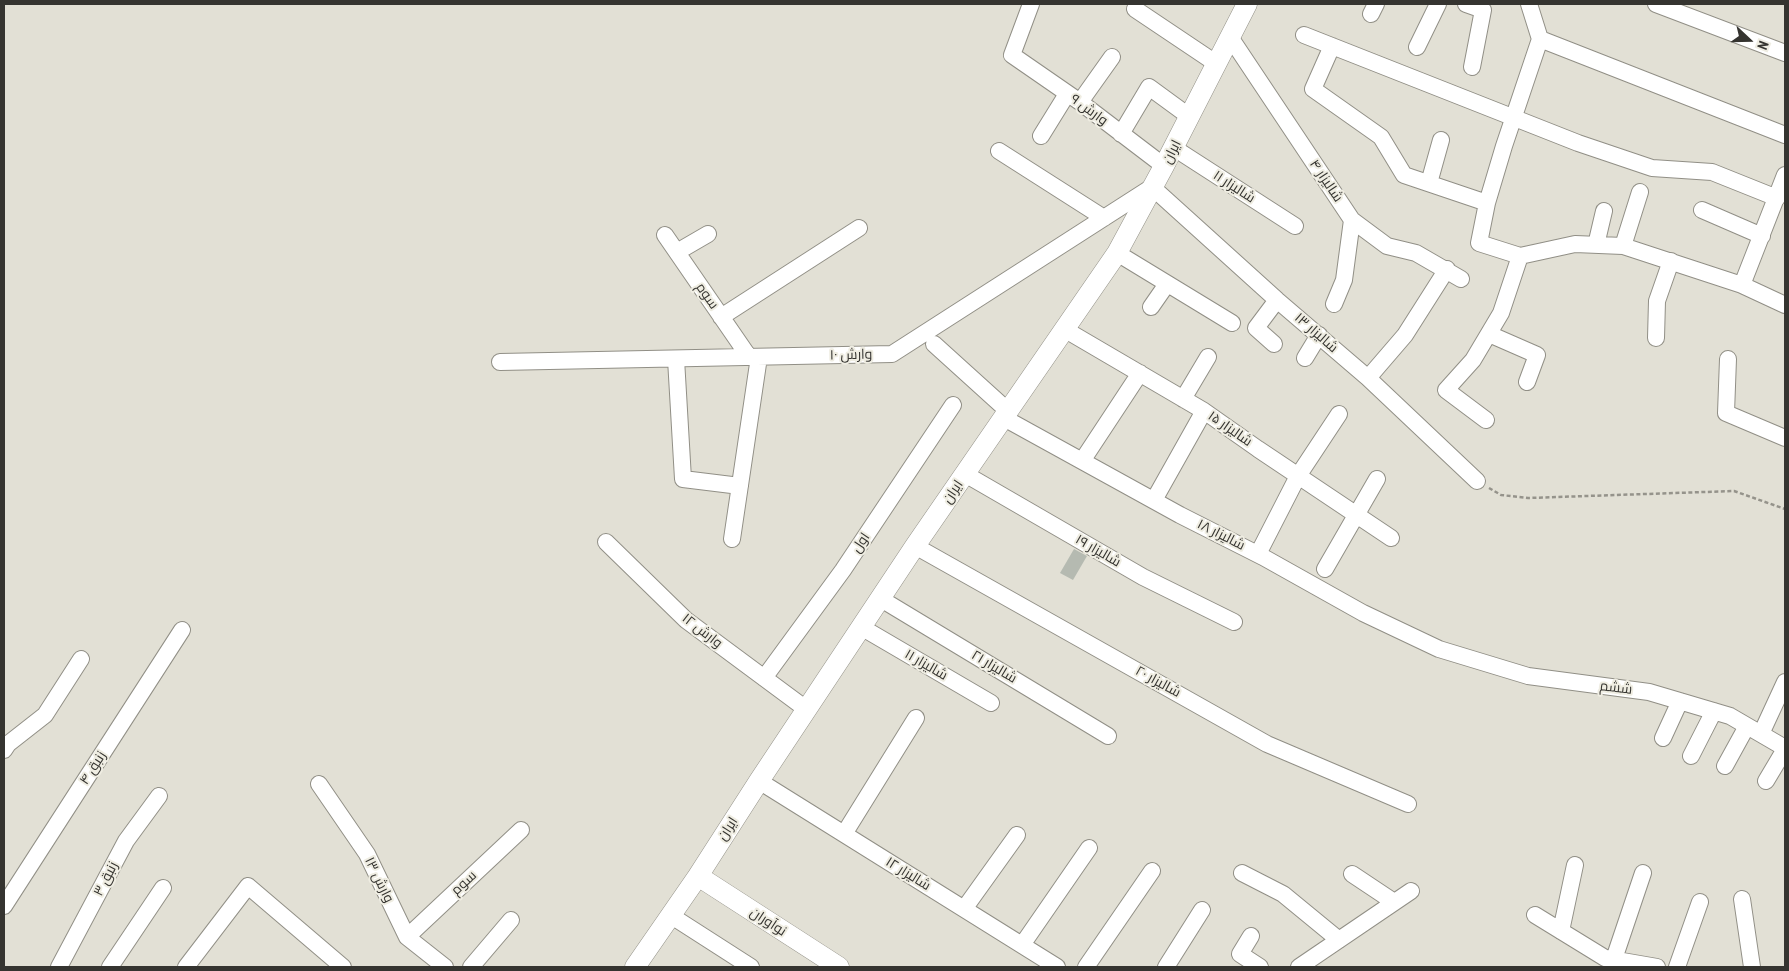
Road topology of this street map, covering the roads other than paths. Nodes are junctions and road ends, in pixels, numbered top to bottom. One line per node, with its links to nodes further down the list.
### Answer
1 (1032, 4): 17 (street, وارش ۹)
2 (1247, 4): 9 (street, ایران)
3 (1438, 4): 12 (street)
4 (1466, 4): 16 (street)
5 (1529, 4): 10 (street)
6 (1656, 4): 13 (street)
7 (1136, 9): 15 (street)
8 (1304, 35): 11 (street)
9 (1230, 37): 15 (street, ایران); 36 (street, شالیزار ۴)
10 (1540, 38): 19 (street); 21 (street)
11 (1332, 46): 19 (street); 28 (street)
12 (1417, 46)
13 (1785, 53)
14 (1112, 58): 17 (street)
15 (1216, 64): 18 (street, ایران)
16 (1472, 67)
17 (1073, 98): 20 (street, وارش ۹); 22 (street)
18 (1190, 117): 20 (street); 24 (street, ایران)
19 (1513, 118): 31 (street); 32 (street)
20 (1121, 134): 26 (street, وارش ۹)
21 (1785, 135)
22 (1041, 136)
23 (1441, 140): 28 (street)
24 (1174, 148): 26 (street, ایران); 37 (street, شالیزار ۱۱)
25 (1000, 151): 35 (street)
26 (1164, 166): 29 (street, ایران)
27 (1785, 175): 31 (street)
28 (1429, 183): 32 (street)
29 (1152, 187): 35 (street, وارش ۱۰); 45 (street, ایران); 52 (street, شالیزار ۱۳)
30 (1640, 192): 43 (street)
31 (1777, 198): 41 (street)
32 (1487, 203): 46 (street)
33 (1702, 210): 41 (street)
34 (1604, 211): 42 (street)
35 (1104, 218): 64 (street, وارش ۱۰)
36 (1352, 220): 48 (street, شالیزار ۴); 53 (street)
37 (1295, 226)
38 (859, 228): 56 (street)
39 (708, 234): 44 (street)
40 (665, 235): 44 (street, سوم)
41 (1762, 236): 51 (street)
42 (1596, 245): 43 (street); 46 (street)
43 (1623, 246): 47 (street)
44 (677, 252): 56 (street, سوم)
45 (1117, 253): 50 (street); 58 (street, ایران)
46 (1520, 256): 59 (street)
47 (1670, 261): 51 (street); 61 (street)
48 (1447, 269): 49 (street, شالیزار ۴); 71 (street)
49 (1461, 278)
50 (1167, 284): 55 (street); 57 (street)
51 (1742, 285): 54 (street)
52 (1277, 300): 60 (street, شالیزار ۱۳); 63 (street)
53 (1334, 304)
54 (1785, 304)
55 (1151, 307)
56 (721, 317): 64 (street, سوم)
57 (1232, 323)
58 (1064, 329): 70 (street, شالیزار ۱۵); 76 (street, ایران)
59 (1489, 334): 72 (street); 78 (street)
60 (1319, 336): 66 (street); 71 (street, شالیزار ۱۳)
61 (1656, 338)
62 (934, 344): 76 (street, شالیزار ۱۸)
63 (1274, 344)
64 (754, 357): 67 (street, وارش ۱۰); 85 (street)
65 (1208, 357): 73 (street)
66 (1305, 358)
67 (676, 359): 69 (street, وارش ۱۰); 85 (street)
68 (1728, 359): 79 (street)
69 (500, 362)
70 (1140, 373): 73 (street, شالیزار ۱۵); 80 (street)
71 (1368, 378): 84 (street, شالیزار ۱۳)
72 (1527, 382)
73 (1183, 399): 75 (street, شالیزار ۱۵)
74 (953, 406): 100 (street, اول)
75 (1204, 410): 82 (street, شالیزار ۱۵); 86 (street)
76 (1006, 414): 80 (street, شالیزار ۱۸); 81 (street, ایران)
77 (1339, 414): 82 (street)
78 (1486, 420)
79 (1785, 438)
80 (1082, 461): 86 (street, شالیزار ۱۸)
81 (965, 474): 91 (street, ایران); 95 (street, شالیزار ۱۹)
82 (1298, 476): 87 (street, شالیزار ۱۵); 92 (street)
83 (1377, 479): 87 (street)
84 (1477, 481)
85 (740, 486): 89 (street)
86 (1154, 500): 92 (street, شالیزار ۱۸)
87 (1357, 515): 88 (street, شالیزار ۱۵); 93 (street)
88 (1391, 538)
89 (732, 539)
90 (606, 542): 100 (street, وارش ۱۲)
91 (915, 546): 94 (street, ایران); 118 (street, شالیزار ۲۰)
92 (1258, 554): 98 (street, شالیزار ۱۸)
93 (1325, 569)
94 (881, 599): 96 (street, ایران); 108 (street, شالیزار ۲۱)
95 (1234, 622)
96 (861, 627): 103 (street, شالیزار ۱۱); 104 (street, ایران)
97 (182, 630): 134 (street, زنبق ۴)
98 (1440, 649): 102 (street, ششم)
99 (81, 659): 111 (street)
100 (764, 678): 104 (street, وارش ۱۲)
101 (1785, 682): 107 (street)
102 (1680, 701): 105 (street, ششم); 109 (street)
103 (991, 703)
104 (806, 709): 114 (street, ایران)
105 (1714, 711): 107 (street, ششم); 112 (street)
106 (916, 718): 120 (street)
107 (1754, 730): 110 (street, ششم); 113 (street)
108 (1108, 736)
109 (1663, 738)
110 (1785, 748): 115 (street)
111 (4, 750)
112 (1691, 756)
113 (1725, 766)
114 (759, 781): 120 (street, شالیزار ۱۲); 128 (street, ایران)
115 (1766, 781)
116 (319, 784): 142 (street, وارش ۱۳)
117 (159, 796): 146 (street, زنبق ۳)
118 (1408, 804)
119 (521, 830): 142 (street, سوم)
120 (844, 834): 135 (street, شالیزار ۱۲)
121 (1017, 835): 135 (street)
122 (1089, 848): 144 (street)
123 (1576, 865): 140 (street)
124 (1152, 871): 156 (street)
125 (1642, 872): 145 (street)
126 (1242, 873): 143 (street)
127 (1352, 874): 132 (street)
128 (698, 876): 137 (street, ایران); 154 (street, نوآوران)
129 (164, 888): 147 (street)
130 (1411, 890): 132 (street)
131 (1742, 899): 162 (street)
132 (1394, 902): 143 (street)
133 (1700, 902): 161 (street)
134 (4, 906)
135 (964, 909): 144 (street, شالیزار ۱۲)
136 (1202, 910): 157 (street)
137 (670, 915): 152 (street, ایران); 153 (street)
138 (1534, 915): 140 (street)
139 (511, 920): 151 (street)
140 (1561, 931): 145 (street)
141 (1250, 936): 158 (street)
142 (407, 937): 150 (street, وارش ۱۳)
143 (1338, 940): 159 (street)
144 (1022, 945): 155 (street, شالیزار ۱۲)
145 (1607, 961): 160 (street)
146 (59, 967)
147 (110, 967)
148 (186, 967): 149 (street)
149 (343, 967)
150 (445, 967)
151 (471, 967)
152 (636, 967)
153 (751, 967)
154 (838, 967)
155 (1057, 967)
156 (1086, 967)
157 (1166, 967)
158 (1260, 967)
159 (1299, 967)
160 (1657, 967)
161 (1677, 967)
162 (1752, 967)

